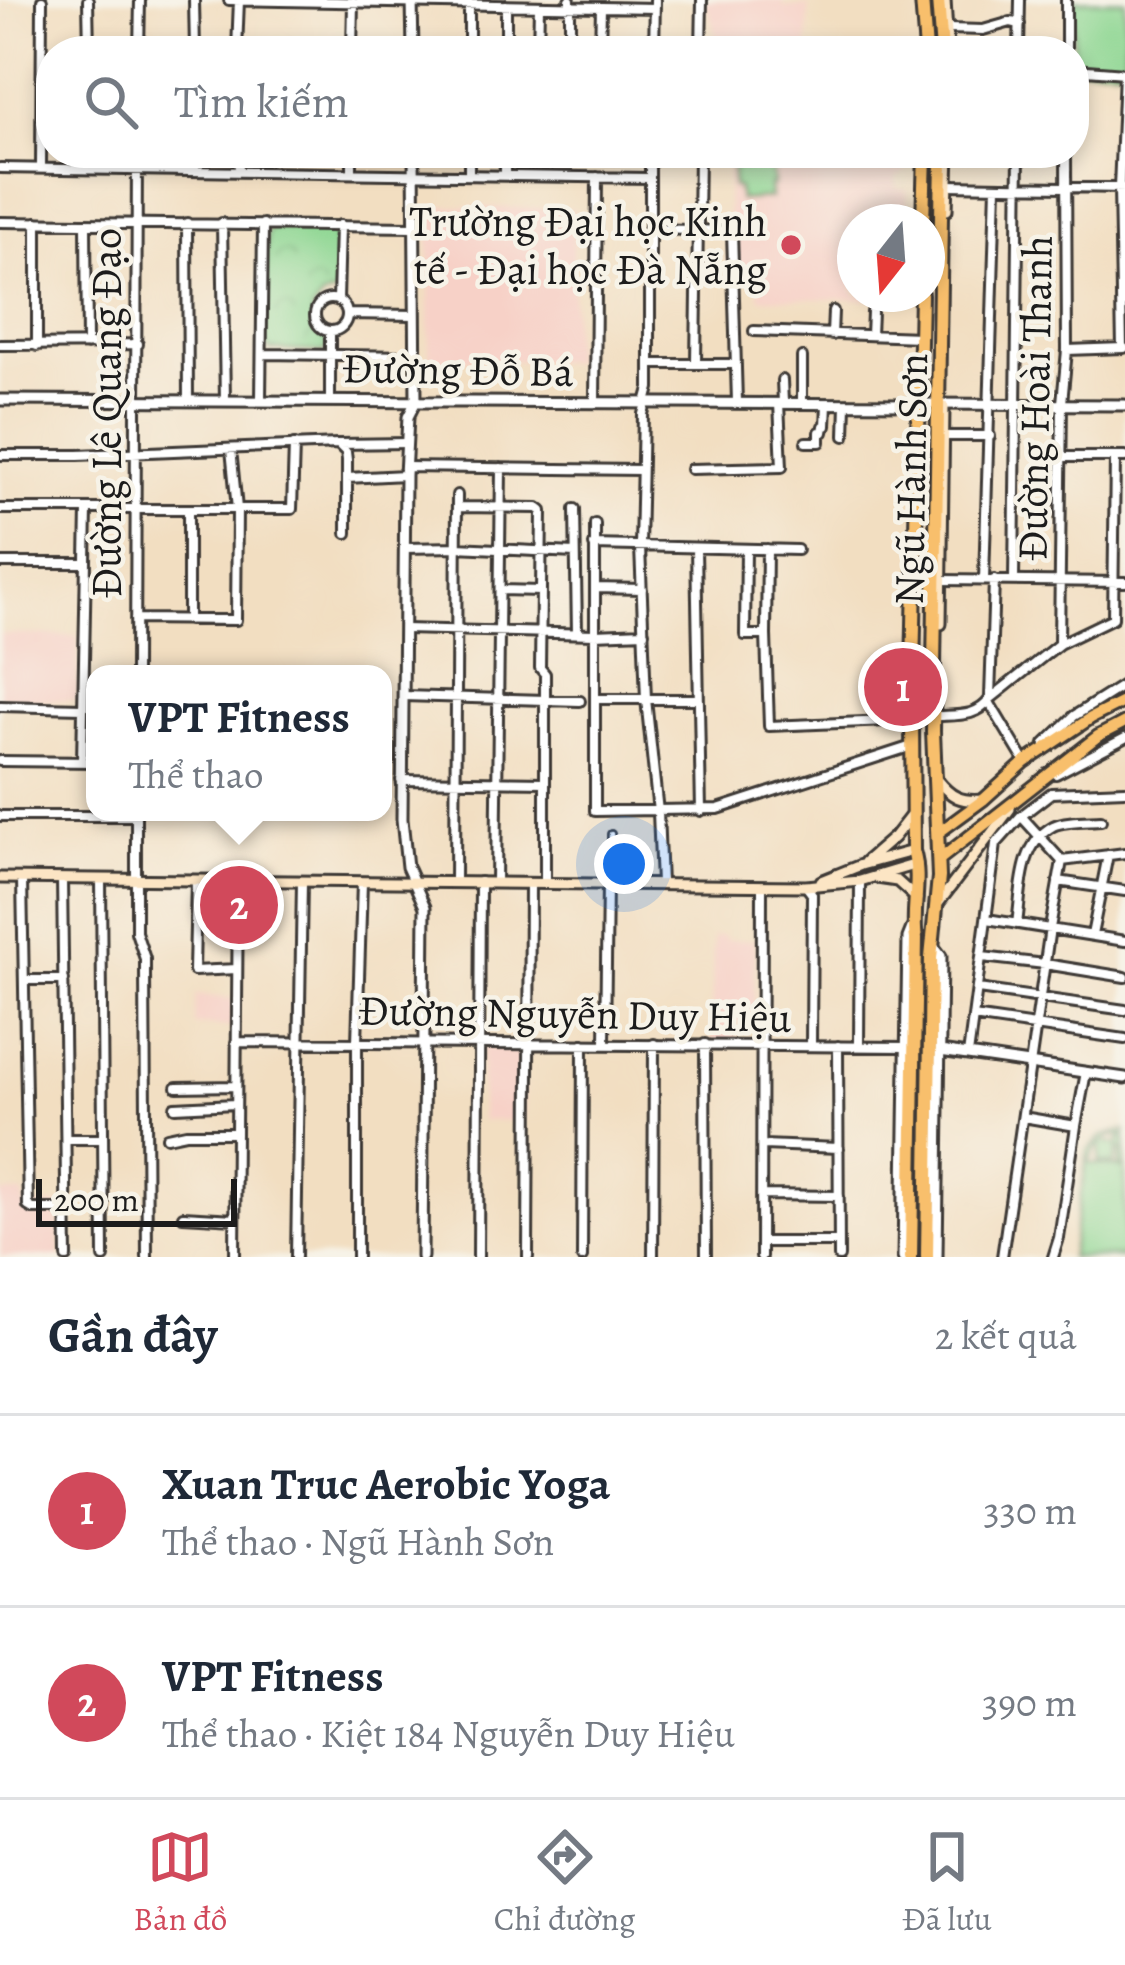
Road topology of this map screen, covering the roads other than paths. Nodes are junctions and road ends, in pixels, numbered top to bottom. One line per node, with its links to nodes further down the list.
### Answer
1 (42, 0): 23 (street)
2 (88, 0): 24 (street)
3 (140, 0): 25 (street)
4 (194, 0): 26 (street)
5 (229, 0): 6 (street)
6 (238, 0): 12 (street); 27 (street)
7 (702, 0): 36 (street)
8 (919, 0): 37 (highway)
9 (941, 0): 22 (main road); 38 (highway)
10 (1020, 0): 21 (street)
11 (1066, 0): 41 (street)
12 (353, 2): 13 (street); 28 (street)
13 (412, 2): 15 (street); 29 (street)
14 (570, 3): 19 (street); 20 (street); 33 (street)
15 (470, 4): 18 (street); 30 (street)
16 (622, 4): 17 (street); 20 (street)
17 (655, 4): 35 (street)
18 (506, 5): 19 (street); 31 (street)
19 (539, 6): 32 (street)
20 (601, 7): 34 (street)
21 (1019, 24): 22 (street); 40 (street)
22 (948, 29): 39 (main road)
23 (42, 36)
24 (88, 36)
25 (140, 36)
26 (195, 36)
27 (237, 36)
28 (352, 36)
29 (413, 36)
30 (470, 36)
31 (506, 36)
32 (538, 36)
33 (570, 36)
34 (600, 36)
35 (654, 36)
36 (701, 36)
37 (923, 36)
38 (944, 36)
39 (947, 36)
40 (1019, 36)
41 (1066, 36)
42 (1089, 70): 43 (street)
43 (1125, 73): 70 (street)
44 (0, 168): 55 (street)
45 (352, 168): 60 (street)
46 (414, 168): 61 (street)
47 (469, 168): 62 (street)
48 (505, 168): 63 (street)
49 (649, 168): 65 (street)
50 (699, 168): 82 (street)
51 (922, 168): 71 (highway)
52 (946, 168): 66 (highway, Ngũ Hành Sơn)
53 (1019, 168): 68 (street)
54 (1066, 168): 69 (street, Đường Hoài Thanh)
55 (41, 169): 56 (street)
56 (89, 169): 57 (street)
57 (137, 169): 58 (street); 77 (street, Đường Lê Quang Đạo)
58 (195, 170): 59 (street)
59 (238, 170): 60 (street)
60 (352, 172): 61 (street)
61 (414, 174): 62 (street); 80 (street)
62 (469, 175): 63 (street)
63 (505, 176): 64 (street)
64 (597, 177): 65 (street); 117 (street)
65 (649, 178): 81 (street)
66 (945, 185): 67 (street); 125 (highway, Ngũ Hành Sơn)
67 (997, 186): 68 (street); 120 (street)
68 (1018, 186): 69 (street); 121 (street)
69 (1066, 186): 70 (street); 99 (street, Đường Hoài Thanh)
70 (1122, 188): 98 (street)
71 (920, 204)
72 (37, 222): 73 (street); 74 (street); 97 (street)
73 (0, 223)
74 (86, 223): 77 (street); 96 (street)
75 (187, 223): 76 (street); 77 (street); 110 (street)
76 (222, 223): 78 (street); 111 (street)
77 (136, 224): 94 (street, Đường Lê Quang Đạo)
78 (263, 224): 79 (street); 100 (street)
79 (340, 225): 80 (street); 83 (street)
80 (414, 227): 88 (street)
81 (649, 229): 82 (street); 105 (street)
82 (698, 230): 104 (street); 106 (street)
83 (338, 301): 87 (street); 89 (street)
84 (833, 310): 91 (street)
85 (918, 312): 93 (highway, Ngũ Hành Sơn)
86 (872, 313): 92 (street)
87 (347, 314): 88 (street); 89 (street)
88 (415, 315): 102 (street)
89 (330, 331): 101 (street)
90 (754, 331): 91 (street)
91 (832, 335): 92 (street)
92 (871, 336): 93 (street)
93 (917, 337): 126 (main road, Ngũ Hành Sơn); 126 (highway, Ngũ Hành Sơn)
94 (137, 344): 96 (street); 109 (street, Đường Lê Quang Đạo)
95 (0, 345): 97 (street)
96 (87, 345): 97 (street)
97 (38, 346)
98 (1124, 348): 99 (street)
99 (1067, 350): 122 (street, Đường Hoài Thanh)
100 (262, 355): 101 (street); 112 (street)
101 (330, 355): 102 (street); 113 (street)
102 (416, 356): 114 (street)
103 (802, 357): 119 (street)
104 (696, 362): 105 (street); 106 (street)
105 (650, 364): 115 (street)
106 (736, 364): 116 (street)
107 (782, 380): 118 (street)
108 (0, 400): 109 (street, Đường Đỗ Bá)
109 (138, 400): 110 (street, Đường Đỗ Bá); 136 (street, Đường Lê Quang Đạo)
110 (188, 400): 111 (street, Đường Đỗ Bá)
111 (225, 400): 112 (street, Đường Đỗ Bá)
112 (261, 400): 113 (street, Đường Đỗ Bá)
113 (330, 400): 114 (street, Đường Đỗ Bá)
114 (416, 401): 117 (street, Đường Đỗ Bá); 132 (street)
115 (646, 402): 116 (street, Đường Đỗ Bá); 117 (street, Đường Đỗ Bá); 142 (street)
116 (736, 402): 118 (street, Đường Đỗ Bá)
117 (596, 403)
118 (781, 403): 119 (street, Đường Đỗ Bá); 141 (street)
119 (802, 403): 123 (street, Đường Đỗ Bá)
120 (991, 403): 121 (street, Đường Đỗ Bá); 125 (street, Đường Đỗ Bá); 130 (street)
121 (1016, 403): 122 (street, Đường Đỗ Bá); 171 (street)
122 (1062, 403): 127 (street, Đường Đỗ Bá); 138 (street, Đường Hoài Thanh)
123 (827, 404): 124 (street, Đường Đỗ Bá); 131 (street)
124 (846, 404): 126 (street, Đường Đỗ Bá); 128 (street)
125 (941, 404): 126 (street, Đường Đỗ Bá); 129 (main road, Ngũ Hành Sơn); 206 (highway, Ngũ Hành Sơn)
126 (917, 405): 204 (highway, Ngũ Hành Sơn)
127 (1125, 405)
128 (845, 436)
129 (944, 436): 130 (street); 169 (main road, Ngũ Hành Sơn)
130 (990, 436): 170 (street)
131 (806, 442)
132 (407, 443): 133 (street); 143 (street)
133 (338, 444): 134 (street); 144 (street)
134 (294, 445): 135 (street); 151 (street)
135 (231, 449): 136 (street); 151 (street)
136 (136, 451): 137 (street); 147 (street, Đường Lê Quang Đạo)
137 (0, 455)
138 (1063, 457): 139 (street); 172 (street, Đường Hoài Thanh)
139 (1120, 457): 173 (street)
140 (501, 468): 142 (street); 143 (street); 148 (street)
141 (692, 469)
142 (640, 470): 158 (street)
143 (405, 471): 144 (street); 159 (street)
144 (347, 478): 155 (street)
145 (457, 495): 146 (street)
146 (457, 507): 148 (street); 157 (street)
147 (136, 508): 150 (street); 153 (street); 178 (street, Đường Lê Quang Đạo)
148 (501, 508): 161 (street); 164 (street)
149 (0, 509): 153 (street)
150 (188, 509): 151 (street); 179 (street)
151 (237, 509): 179 (street)
152 (575, 509): 166 (street)
153 (87, 510): 168 (street)
154 (595, 524): 156 (street)
155 (346, 533)
156 (594, 545): 158 (street); 174 (street)
157 (457, 547): 159 (street); 161 (street); 181 (street)
158 (640, 547): 160 (street); 175 (street)
159 (405, 548): 180 (street)
160 (696, 548): 162 (street); 196 (street)
161 (501, 549): 164 (street); 176 (street)
162 (746, 549): 163 (street); 187 (street)
163 (767, 549): 165 (street); 187 (street)
164 (541, 550): 166 (street); 177 (street)
165 (796, 550)
166 (575, 553): 185 (street)
167 (0, 563): 168 (street)
168 (85, 563): 202 (street)
169 (942, 580): 170 (street); 203 (main road, Ngũ Hành Sơn)
170 (989, 580): 171 (street); 199 (street)
171 (1014, 580): 172 (street)
172 (1061, 581): 173 (street); 188 (street, Đường Hoài Thanh)
173 (1120, 582): 188 (street)
174 (595, 588): 175 (street); 186 (street)
175 (642, 589): 184 (street)
176 (500, 590): 177 (street); 182 (street)
177 (541, 591): 183 (street)
178 (135, 619): 179 (street); 189 (street, Đường Lê Quang Đạo)
179 (188, 620)
180 (402, 629): 181 (street); 191 (street)
181 (456, 629): 182 (street); 192 (street)
182 (500, 631): 183 (street); 193 (street)
183 (542, 632): 185 (street); 198 (street)
184 (644, 632): 186 (street); 195 (street)
185 (577, 633): 186 (street)
186 (595, 634): 194 (street)
187 (766, 635): 204 (street)
188 (1060, 644): 199 (street)
189 (135, 665)
190 (1125, 684): 212 (street)
191 (401, 696): 192 (street); 214 (street)
192 (456, 696): 193 (street); 215 (street)
193 (497, 699): 198 (street); 216 (street)
194 (596, 699): 195 (street); 222 (street)
195 (646, 699): 196 (street); 222 (street)
196 (698, 699): 221 (street)
197 (580, 700): 198 (street)
198 (546, 701): 217 (street)
199 (990, 701): 203 (street); 212 (street)
200 (1125, 701): 212 (main road)
201 (0, 706): 202 (street)
202 (83, 708): 210 (street)
203 (938, 716): 206 (main road, Ngũ Hành Sơn)
204 (910, 721): 208 (highway, Ngũ Hành Sơn)
205 (1125, 722): 219 (main road)
206 (933, 730): 213 (highway)
207 (1125, 738): 219 (street)
208 (912, 746): 221 (street); 223 (highway, Ngũ Hành Sơn)
209 (0, 761): 210 (street)
210 (82, 762): 211 (street)
211 (86, 762)
212 (1024, 762): 220 (main road)
213 (934, 778): 220 (main road); 229 (highway)
214 (401, 780): 215 (street); 249 (street)
215 (455, 781): 216 (street); 252 (street)
216 (497, 781): 217 (street); 253 (street)
217 (545, 782): 255 (street)
218 (1125, 790): 226 (street)
219 (1023, 792): 235 (main road); 263 (main road)
220 (983, 800): 229 (main road)
221 (700, 811): 222 (street)
222 (658, 812): 257 (street)
223 (911, 814): 234 (highway, Ngũ Hành Sơn); 237 (main road)
224 (86, 815): 225 (street)
225 (0, 816)
226 (1021, 816): 231 (street); 265 (street)
227 (1101, 820): 231 (street)
228 (136, 821): 243 (street)
229 (938, 833): 234 (highway); 235 (highway)
230 (611, 834): 256 (street)
231 (1041, 837): 236 (street); 266 (street)
232 (1125, 853): 233 (street)
233 (1108, 855): 236 (street); 260 (street)
234 (915, 857): 235 (highway); 237 (main road); 242 (main road); 262 (highway, Ngũ Hành Sơn)
235 (939, 860): 263 (highway)
236 (1062, 861): 245 (street)
237 (861, 866): 259 (main road)
238 (0, 878): 239 (main road)
239 (22, 879): 240 (main road); 274 (street)
240 (62, 879): 241 (main road); 275 (street)
241 (101, 879): 243 (main road); 311 (street)
242 (866, 879): 259 (main road); 262 (main road); 295 (street)
243 (137, 880): 244 (main road); 323 (street)
244 (196, 880): 246 (main road); 272 (street)
245 (1058, 880): 260 (street); 267 (street)
246 (238, 881): 247 (main road); 272 (street)
247 (302, 881): 248 (main road); 282 (street)
248 (362, 882): 249 (main road); 284 (street)
249 (413, 882): 250 (main road); 264 (street)
250 (433, 882): 252 (main road); 264 (street)
251 (481, 882): 252 (main road); 253 (main road); 286 (street)
252 (455, 883)
253 (496, 883): 254 (main road)
254 (530, 883): 255 (main road); 287 (street)
255 (545, 883): 256 (main road)
256 (609, 883): 257 (main road); 289 (street)
257 (661, 884): 258 (main road)
258 (762, 886): 259 (main road); 292 (street)
259 (806, 886): 293 (street)
260 (1100, 888): 261 (street); 268 (street)
261 (1125, 891)
262 (917, 899): 296 (highway, Ngũ Hành Sơn)
263 (937, 905): 297 (highway)
264 (424, 907): 285 (street)
265 (987, 919): 266 (street); 270 (street)
266 (1017, 923): 267 (street)
267 (1050, 928): 268 (street); 271 (street)
268 (1092, 935): 269 (street)
269 (1125, 940)
270 (982, 957): 271 (street); 276 (street)
271 (1045, 964): 273 (street); 277 (street)
272 (237, 969): 283 (street)
273 (1125, 977)
274 (25, 980): 275 (street); 316 (street)
275 (64, 980): 310 (street)
276 (977, 988): 277 (street); 279 (street)
277 (1041, 997): 278 (street); 280 (street)
278 (1125, 1010)
279 (974, 1016): 280 (street); 298 (street)
280 (1037, 1025): 281 (street); 299 (street)
281 (1125, 1039)
282 (298, 1041): 283 (street, Đường Nguyễn Duy Hiệu); 284 (street, Đường Nguyễn Duy Hiệu); 325 (street)
283 (236, 1042): 302 (street)
284 (357, 1042): 285 (street, Đường Nguyễn Duy Hiệu); 326 (street)
285 (425, 1043): 286 (street, Đường Nguyễn Duy Hiệu); 327 (street)
286 (480, 1043): 287 (street, Đường Nguyễn Duy Hiệu); 328 (street)
287 (529, 1044): 288 (street, Đường Nguyễn Duy Hiệu); 329 (street)
288 (583, 1044): 289 (street, Đường Nguyễn Duy Hiệu); 330 (street)
289 (604, 1044): 290 (street, Đường Nguyễn Duy Hiệu)
290 (654, 1044): 291 (street, Đường Nguyễn Duy Hiệu); 331 (street)
291 (705, 1044): 292 (street, Đường Nguyễn Duy Hiệu); 332 (street)
292 (762, 1046): 293 (street, Đường Nguyễn Duy Hiệu); 312 (street)
293 (811, 1046): 294 (street, Đường Nguyễn Duy Hiệu)
294 (838, 1046): 295 (street, Đường Nguyễn Duy Hiệu); 313 (street)
295 (859, 1046): 296 (street, Đường Nguyễn Duy Hiệu)
296 (910, 1047): 335 (highway, Ngũ Hành Sơn)
297 (935, 1051): 298 (street); 336 (highway); 337 (street)
298 (968, 1055): 299 (street)
299 (1031, 1064): 300 (street); 306 (street)
300 (1086, 1072): 301 (street); 307 (street)
301 (1125, 1078)
302 (236, 1086): 303 (street); 304 (street)
303 (177, 1087)
304 (236, 1104): 305 (street); 308 (street)
305 (175, 1107)
306 (1023, 1117): 307 (street); 338 (street)
307 (1076, 1126): 339 (street)
308 (235, 1133): 309 (street); 318 (street)
309 (167, 1137)
310 (66, 1139): 311 (street); 316 (street)
311 (102, 1139): 322 (street)
312 (763, 1145): 313 (street); 314 (street)
313 (839, 1148): 315 (street)
314 (763, 1195): 315 (street); 319 (street)
315 (839, 1196): 320 (street)
316 (67, 1209): 321 (street)
317 (183, 1216): 318 (street)
318 (235, 1219): 324 (street)
319 (762, 1242): 320 (street); 333 (street)
320 (839, 1242): 334 (street)
321 (68, 1257)
322 (104, 1257)
323 (147, 1257)
324 (235, 1257)
325 (296, 1257)
326 (357, 1257)
327 (422, 1257)
328 (478, 1257)
329 (528, 1257)
330 (582, 1257)
331 (653, 1257)
332 (706, 1257)
333 (761, 1257)
334 (838, 1257)
335 (907, 1257)
336 (927, 1257)
337 (938, 1257)
338 (1002, 1257)
339 (1054, 1257)

